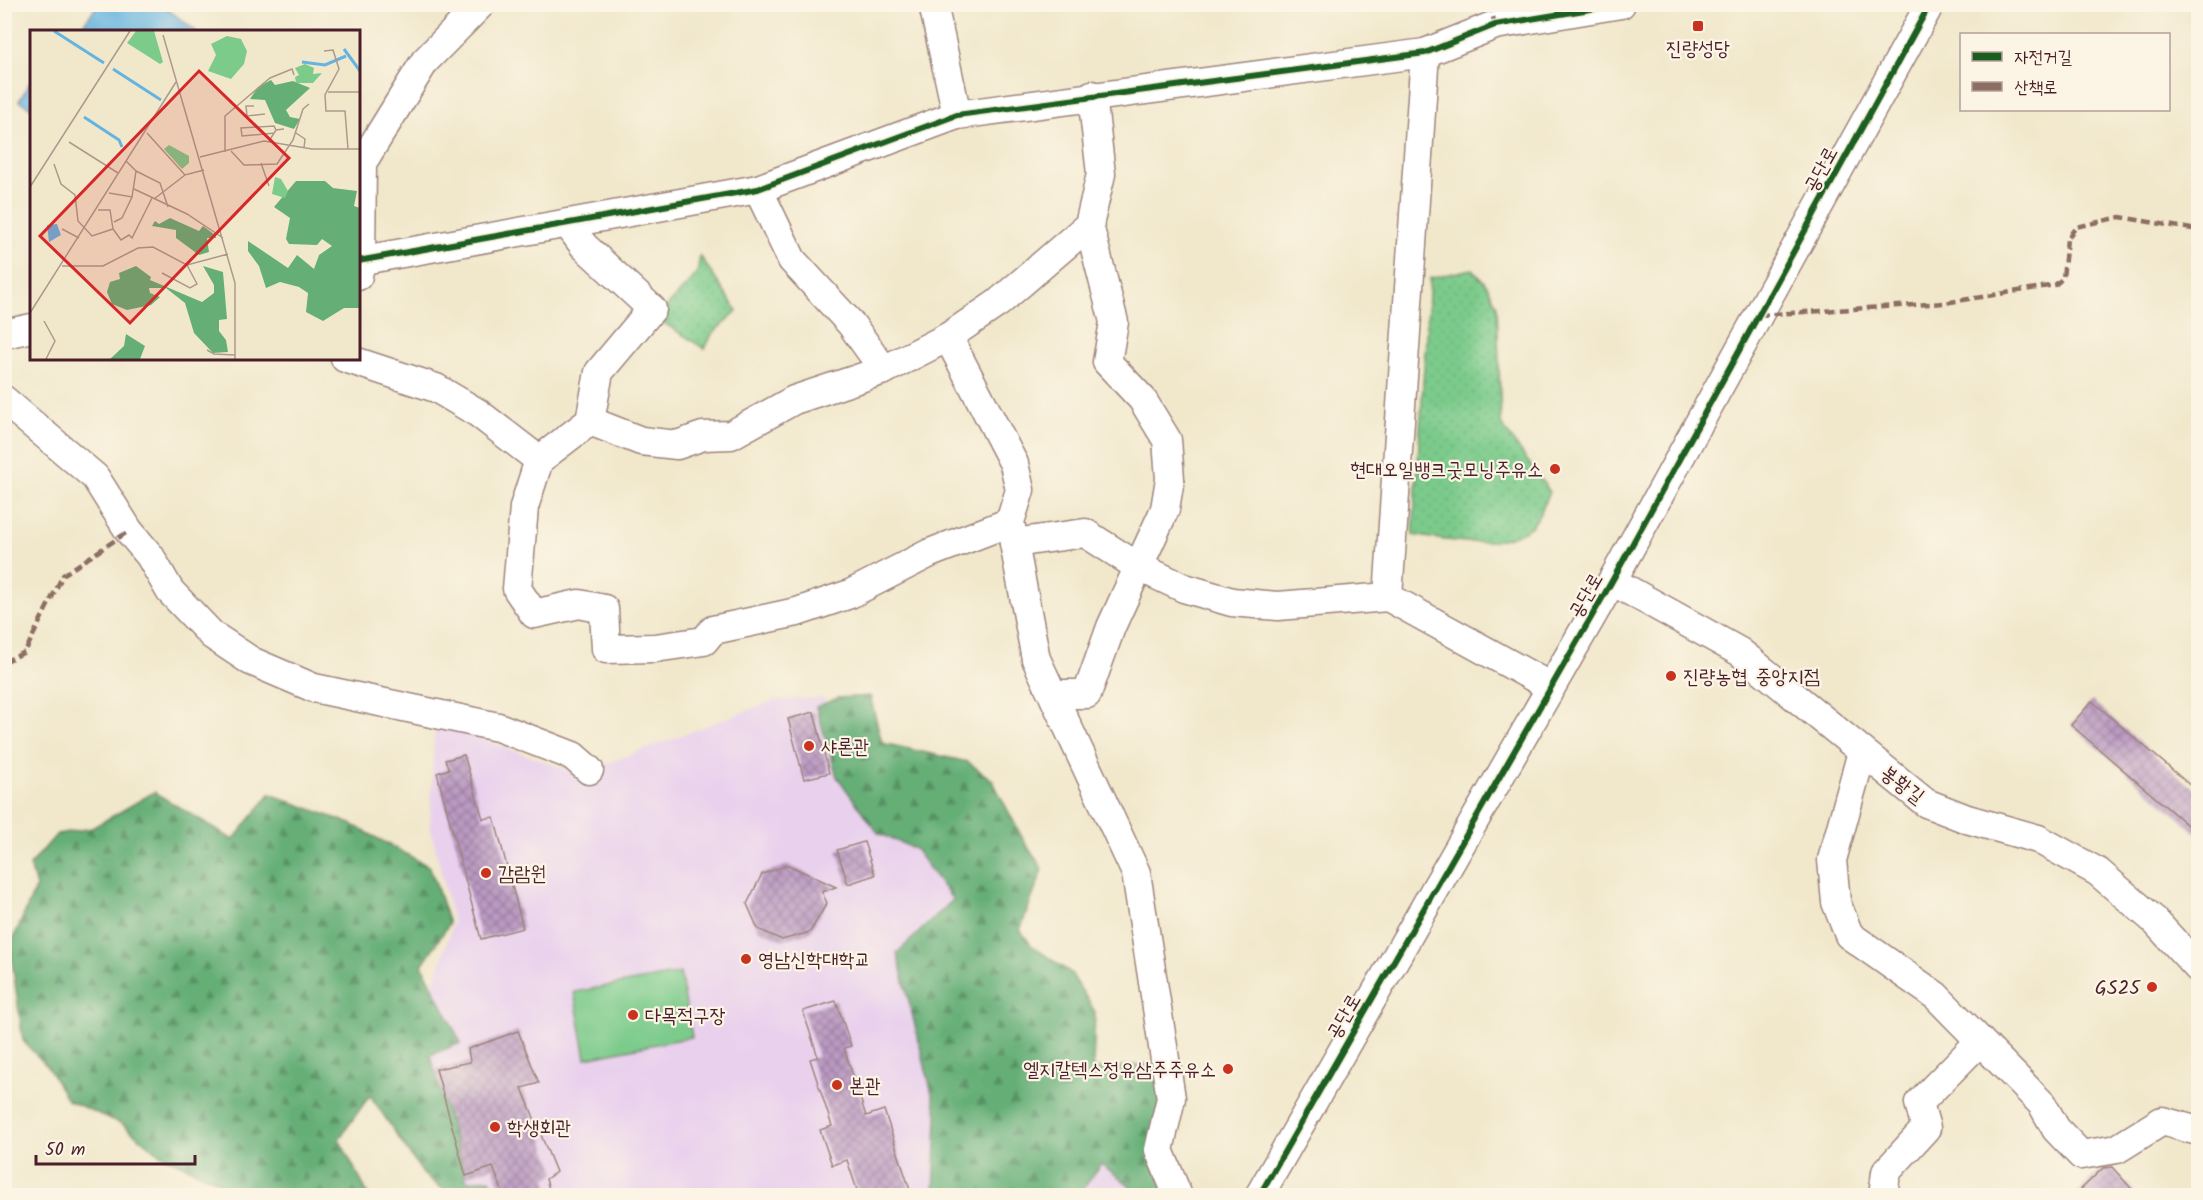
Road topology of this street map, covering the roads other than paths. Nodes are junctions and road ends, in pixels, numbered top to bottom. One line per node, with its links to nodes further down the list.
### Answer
1 (481, 4): 11 (street)
2 (933, 4): 7 (street)
3 (1621, 4): 5 (street)
4 (1930, 4): 23 (street, 공단로)
5 (1425, 53): 6 (street); 24 (street)
6 (1092, 95): 7 (street); 10 (street)
7 (957, 115): 8 (street)
8 (758, 189): 9 (street); 17 (street)
9 (567, 223): 12 (street); 19 (street)
10 (1089, 225): 15 (street); 22 (street)
11 (360, 232)
12 (360, 266)
13 (30, 328): 14 (street)
14 (4, 334)
15 (948, 337): 17 (street); 21 (street)
16 (351, 360): 20 (street)
17 (884, 370): 19 (street)
18 (4, 400): 28 (street)
19 (590, 421): 20 (street)
20 (538, 460): 21 (street)
21 (1012, 533): 22 (street); 26 (street)
22 (1137, 566): 24 (street); 26 (street)
23 (1612, 581): 25 (street, 공단로); 27 (street, 봉황길)
24 (1388, 597): 25 (street)
25 (1551, 687): 33 (street, 공단로)
26 (1054, 694): 32 (street)
27 (1862, 752): 29 (street, 봉황길); 30 (street)
28 (590, 770)
29 (2199, 968)
30 (1980, 1041): 31 (street); 34 (street)
31 (2199, 1131)
32 (1178, 1196)
33 (1259, 1196)
34 (1883, 1196)

